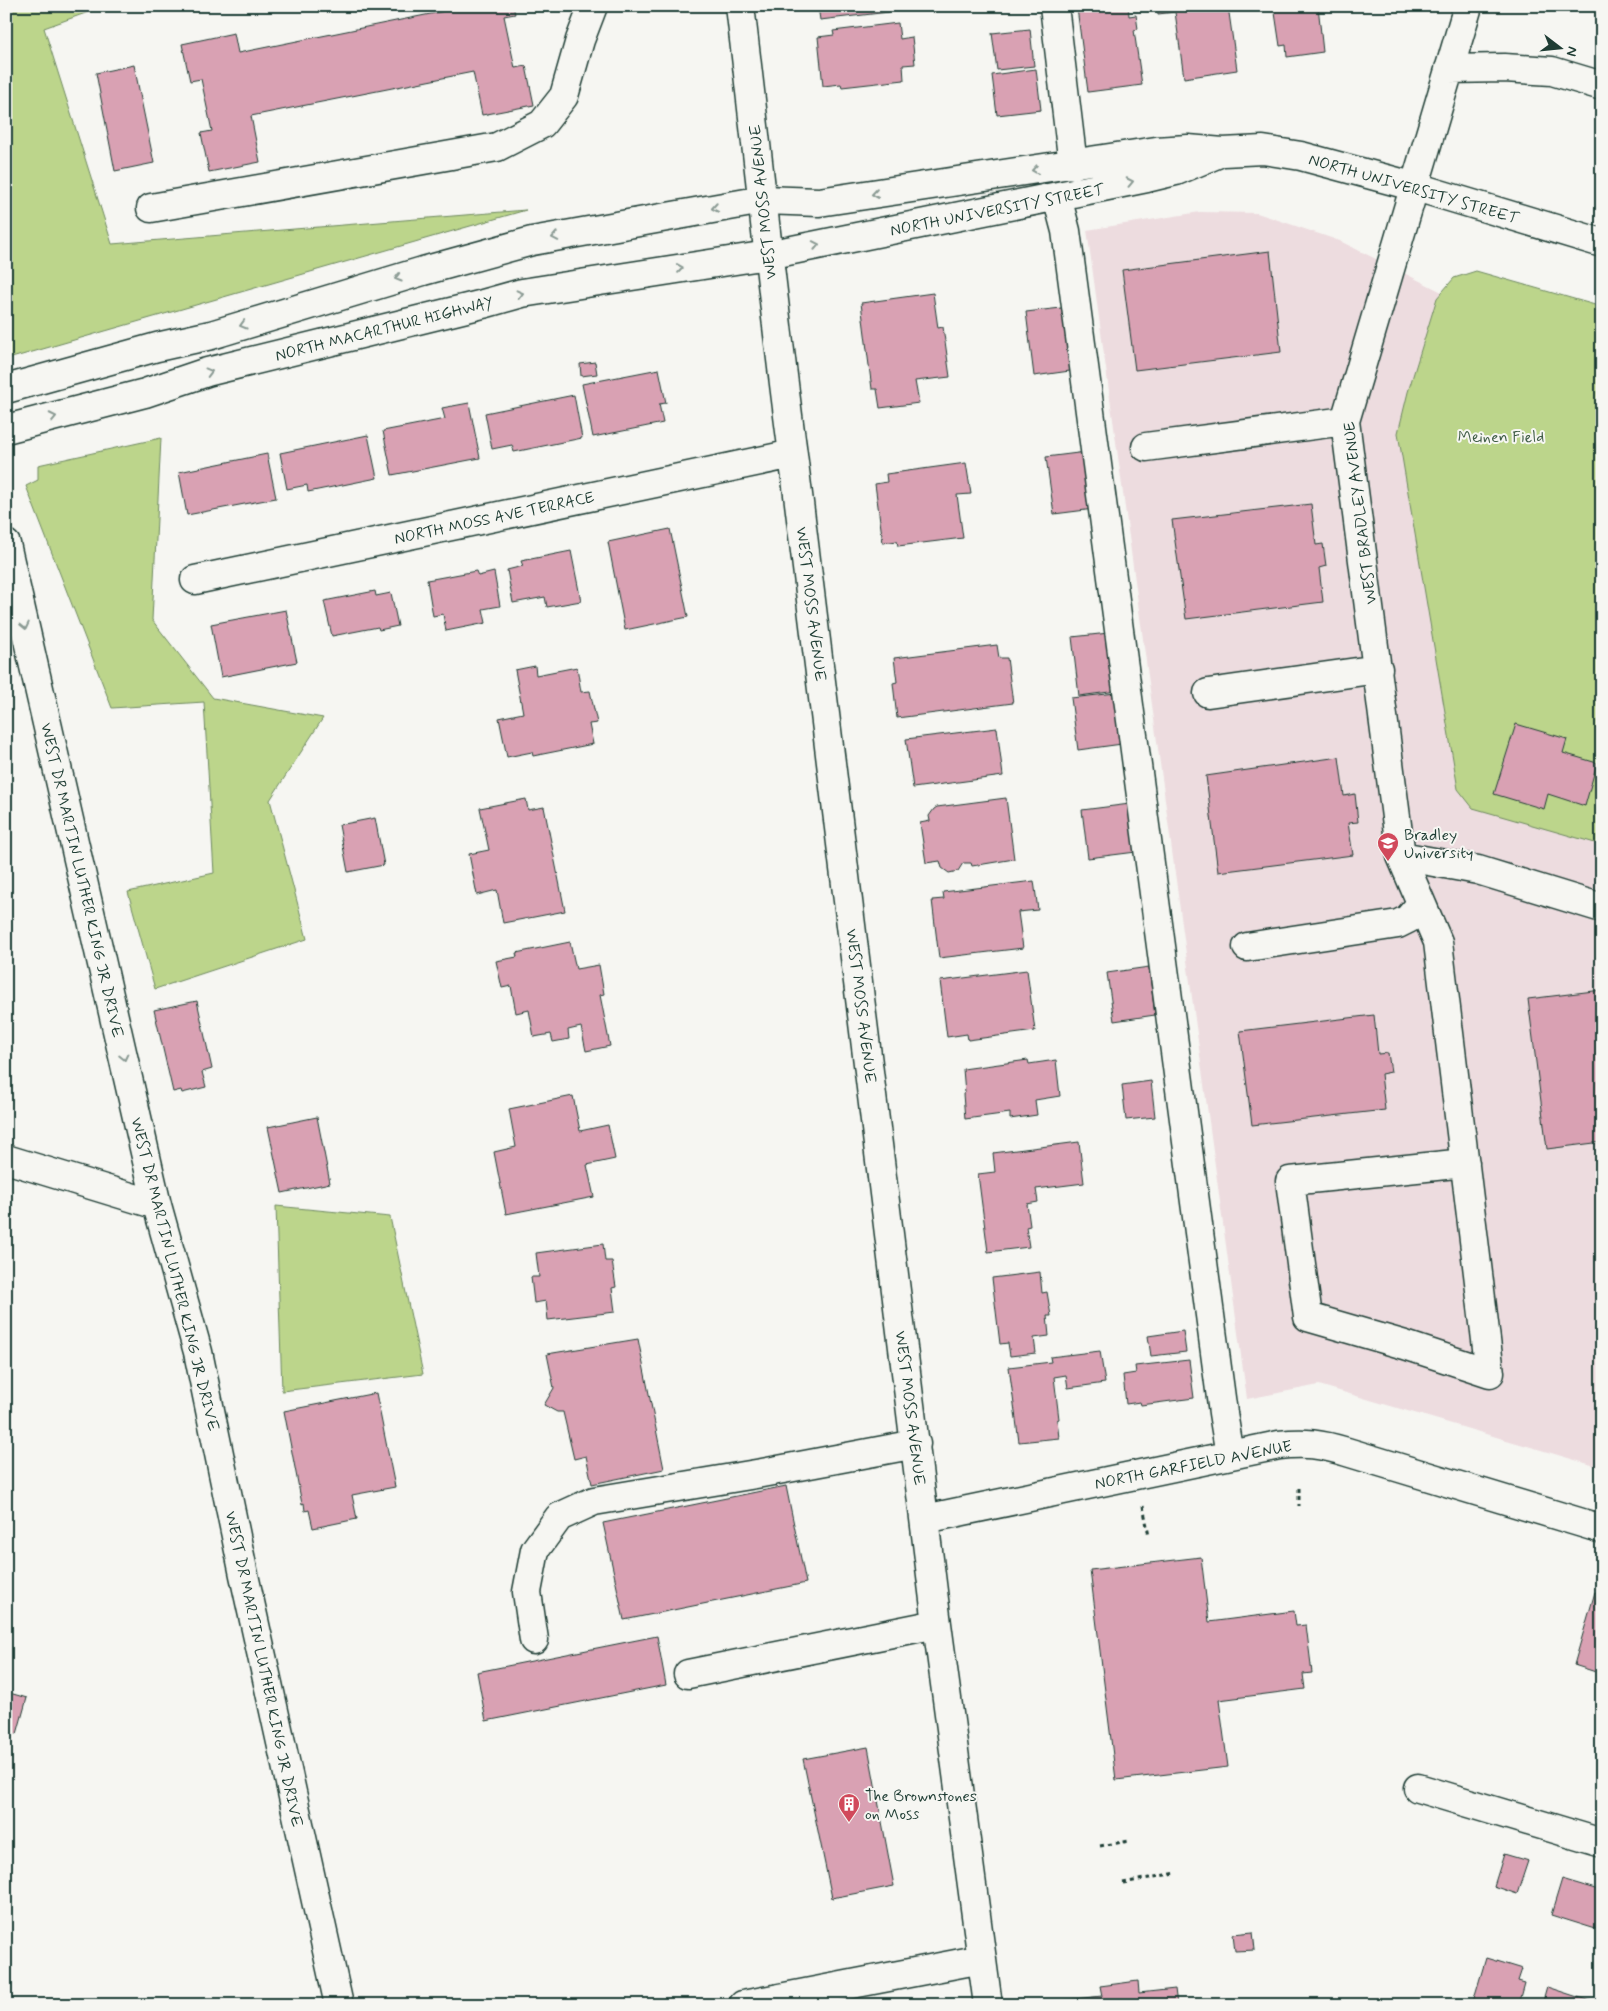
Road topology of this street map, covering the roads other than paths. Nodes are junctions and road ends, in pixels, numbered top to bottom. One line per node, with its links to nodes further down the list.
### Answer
1 (593, 6): 12 (street)
2 (740, 6): 11 (street, WEST MOSS AVENUE)
3 (1054, 6): 8 (street)
4 (1468, 6): 5 (street, WEST BRADLEY AVENUE)
5 (1449, 69): 6 (street); 9 (street, WEST BRADLEY AVENUE)
6 (1602, 86)
7 (1222, 152): 8 (street, NORTH UNIVERSITY STREET); 9 (street, NORTH UNIVERSITY STREET); 10 (street, NORTH UNIVERSITY STREET, one-way to 7)
8 (1073, 165): 11 (street, NORTH UNIVERSITY STREET, one-way to 11)
9 (1416, 187): 13 (street, NORTH UNIVERSITY STREET); 16 (street, WEST BRADLEY AVENUE)
10 (1058, 197): 14 (street, NORTH UNIVERSITY STREET, one-way to 10); 32 (street)
11 (763, 200): 14 (street, WEST MOSS AVENUE); 15 (street, one-way to 15)
12 (152, 208)
13 (1602, 242)
14 (768, 255): 17 (street, NORTH MACARTHUR HIGHWAY, one-way to 14); 19 (street, WEST MOSS AVENUE)
15 (6, 389)
16 (1345, 421): 18 (street); 22 (street, WEST BRADLEY AVENUE)
17 (6, 429)
18 (1146, 446)
19 (793, 454): 21 (street, NORTH MOSS AVE TERRACE); 31 (street, WEST MOSS AVENUE)
20 (6, 544): 30 (street, WEST DR MARTIN LUTHER KING JR DRIVE, one-way to 30)
21 (195, 580)
22 (1378, 669): 23 (street); 24 (street, WEST BRADLEY AVENUE)
23 (1208, 692)
24 (1401, 856): 25 (street, WEST BRADLEY AVENUE); 26 (street)
25 (1422, 904): 27 (street); 29 (street, WEST BRADLEY AVENUE)
26 (1602, 908)
27 (1247, 947)
28 (6, 1159): 30 (street)
29 (1465, 1163): 29 (street, WEST BRADLEY AVENUE)
30 (157, 1205): 41 (street, WEST DR MARTIN LUTHER KING JR DRIVE)
31 (916, 1444): 33 (street, WEST MOSS AVENUE); 36 (street)
32 (1230, 1455): 33 (street, NORTH GARFIELD AVENUE); 34 (street, NORTH GARFIELD AVENUE)
33 (925, 1519): 35 (street, WEST MOSS AVENUE)
34 (1602, 1529)
35 (937, 1624): 37 (street); 40 (street, WEST MOSS AVENUE)
36 (534, 1640)
37 (688, 1674)
38 (1418, 1788): 39 (street)
39 (1602, 1843)
40 (982, 1959): 42 (street); 43 (street, WEST MOSS AVENUE)
41 (339, 2005)
42 (742, 2005)
43 (988, 2005)

